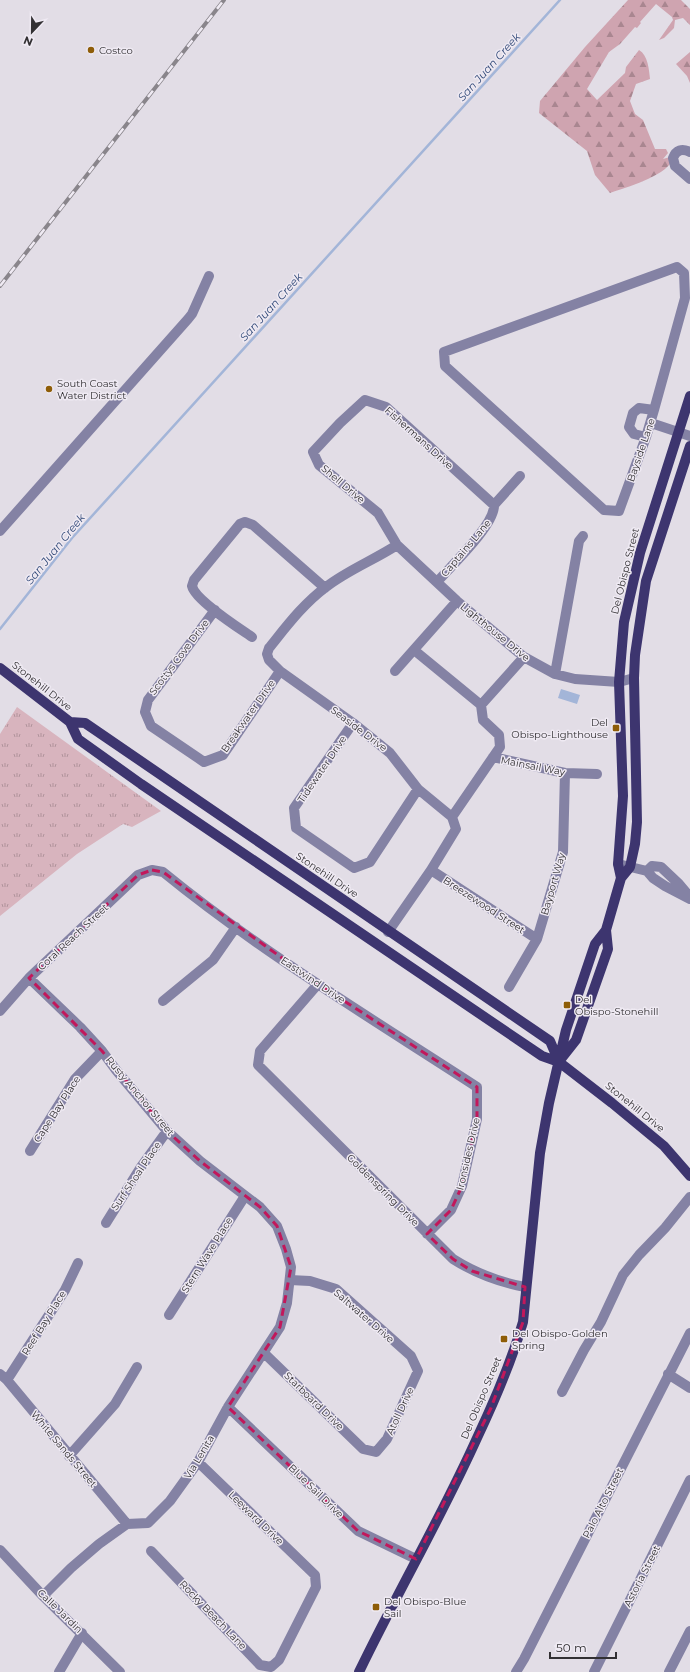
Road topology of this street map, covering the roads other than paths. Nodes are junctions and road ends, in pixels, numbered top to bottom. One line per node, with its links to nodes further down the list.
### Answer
1 (690, 152): 2 (street)
2 (690, 179)
3 (209, 276): 14 (street)
4 (690, 396): 8 (main road, Del Obispo Street)
5 (654, 410): 7 (street, Bayside Lane); 10 (street); 10 (street, Bayside Lane)
6 (340, 423): 13 (street, Fishermans Drive); 16 (street, Shell Drive)
7 (651, 423): 8 (street); 10 (street, Bayside Lane)
8 (679, 432): 9 (street); 29 (main road, Del Obispo Street)
9 (690, 436)
10 (646, 437)
11 (690, 446): 28 (main road, Del Obispo Street)
12 (520, 476): 13 (street, Captains Lane)
13 (494, 505): 17 (street, Captains Lane)
14 (0, 531)
15 (583, 536): 27 (street)
16 (397, 545): 17 (street, Lighthouse Drive); 18 (street, Seaside Drive)
17 (437, 582): 19 (street, Lighthouse Drive)
18 (325, 588): 20 (street); 25 (street, Seaside Drive)
19 (457, 601): 22 (street); 23 (street, Lighthouse Drive)
20 (215, 610): 21 (street); 33 (street, Scottys Cove Drive)
21 (252, 638)
22 (414, 650): 26 (street); 30 (street)
23 (524, 657): 27 (street, Lighthouse Drive); 30 (street)
24 (0, 668): 31 (main road, Stonehill Drive)
25 (280, 671): 32 (street, Seaside Drive); 33 (street, Breakwater Drive)
26 (395, 671)
27 (555, 674): 29 (street, Lighthouse Drive)
28 (634, 678): 29 (street, Lighthouse Drive); 40 (main road, Del Obispo Street)
29 (619, 682): 39 (main road, Del Obispo Street)
30 (481, 705): 34 (street)
31 (70, 722): 46 (main road, Stonehill Drive); 47 (main road, Stonehill Drive)
32 (353, 723): 37 (street, Seaside Drive); 37 (street, Tidewater Drive)
33 (173, 741)
34 (493, 757): 35 (street, Mainsail Way); 38 (street)
35 (565, 773): 36 (street, Mainsail Way); 48 (street, Bayport Way)
36 (597, 774)
37 (418, 789): 38 (street, Seaside Drive)
38 (452, 817): 42 (street)
39 (618, 864): 40 (street); 43 (main road, Del Obispo Street)
40 (630, 867): 43 (main road, Del Obispo Street); 44 (street)
41 (152, 870): 45 (street, Eastwind Drive); 49 (street, Coral Reach Street)
42 (431, 870): 46 (street); 48 (street, Breezewood Street)
43 (621, 878): 55 (main road, Del Obispo Street)
44 (690, 898)
45 (236, 927): 50 (street, Eastwind Drive); 52 (street)
46 (388, 932): 47 (main road); 55 (main road, Stonehill Drive)
47 (362, 935): 55 (main road, Stonehill Drive)
48 (537, 939): 51 (street, Bayport Way)
49 (29, 978): 53 (street, Coral Reach Street); 54 (street, Rusty Anchor Street)
50 (318, 984): 56 (street, Eastwind Drive); 63 (street, Goldenspring Drive)
51 (509, 987)
52 (163, 1001)
53 (0, 1011)
54 (102, 1051): 57 (street, Rusty Anchor Street); 58 (street, Cape Bay Place)
55 (559, 1062): 59 (main road, Stonehill Drive); 67 (main road, Del Obispo Street)
56 (477, 1087): 63 (street, Ironsides Drive)
57 (167, 1131): 60 (street, Rusty Anchor Street); 62 (street, Surf Shoal Place)
58 (30, 1151)
59 (690, 1176)
60 (245, 1196): 65 (street, Rusty Anchor Street); 68 (street, Stern Wave Place)
61 (690, 1197): 76 (street)
62 (106, 1223)
63 (427, 1234): 67 (street, Goldenspring Drive)
64 (78, 1263): 74 (street, Reef Bay Place)
65 (291, 1267): 66 (street, Via Lenita)
66 (290, 1280): 70 (street, Via Lenita); 71 (street, Saltwater Drive)
67 (525, 1286): 85 (main road, Del Obispo Street)
68 (169, 1315)
69 (690, 1333): 73 (street, Palo Alto Street)
70 (264, 1353): 77 (street, Via Lenita); 78 (street, Starboard Drive)
71 (411, 1356): 78 (street, Atoll Drive)
72 (137, 1367): 79 (street)
73 (668, 1374): 75 (street); 93 (street, Palo Alto Street)
74 (4, 1378): 79 (street, White Sands Street)
75 (690, 1388)
76 (562, 1392)
77 (228, 1407): 80 (street, Via Lenita); 85 (street, Blue Sail Drive)
78 (363, 1449)
79 (69, 1456): 82 (street, White Sands Street)
80 (198, 1462): 82 (street, Via Lenita); 89 (street, Leeward Drive)
81 (690, 1480): 94 (street, Astoria Street)
82 (127, 1524): 86 (street)
83 (151, 1551): 89 (street, Rocky Beach Lane)
84 (2, 1557): 86 (street, Calle Jardin)
85 (416, 1559): 92 (main road, Del Obispo Street)
86 (43, 1596): 88 (street, Calle Jardin)
87 (690, 1631): 95 (street)
88 (82, 1633): 90 (street); 91 (street, Calle Jardin)
89 (279, 1660)
90 (59, 1672)
91 (120, 1672)
92 (359, 1672)
93 (516, 1672)
94 (594, 1672)
95 (669, 1672)

